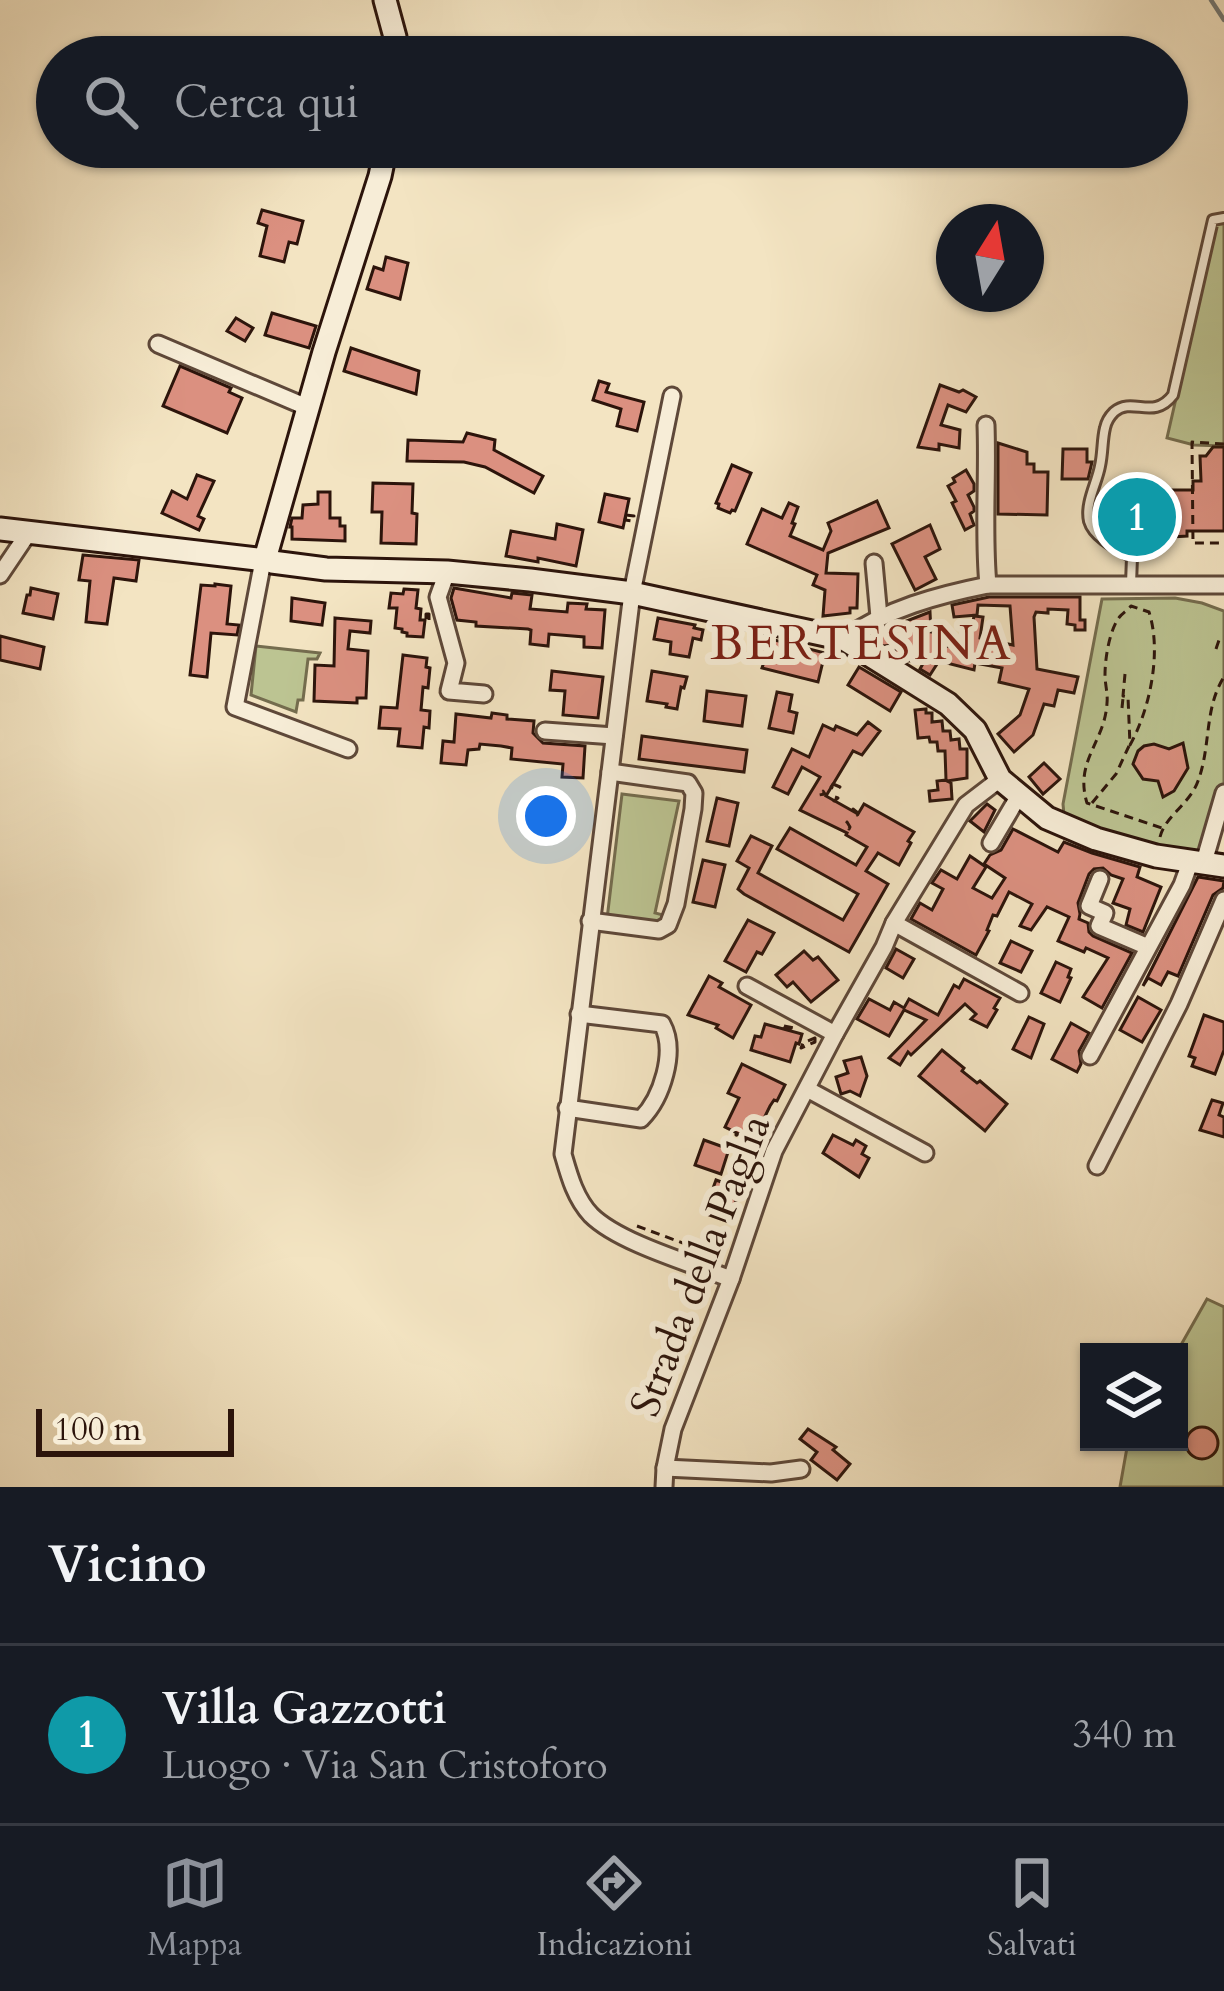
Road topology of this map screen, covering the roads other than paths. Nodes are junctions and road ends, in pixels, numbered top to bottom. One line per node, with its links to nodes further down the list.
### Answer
1 (385, 0): 2 (street)
2 (394, 36)
3 (382, 168): 7 (street)
4 (1224, 218): 16 (lane)
5 (158, 344): 7 (street)
6 (672, 396): 18 (street)
7 (309, 409): 11 (street)
8 (986, 425): 15 (street)
9 (0, 529): 10 (street)
10 (28, 532): 11 (street); 14 (street)
11 (264, 560): 13 (street); 24 (street)
12 (874, 563): 19 (street)
13 (447, 572): 18 (street); 21 (street)
14 (0, 575)
15 (988, 585): 16 (street); 19 (street)
16 (1131, 585): 17 (street)
17 (1224, 585)
18 (632, 593): 20 (street); 23 (street)
19 (879, 616): 20 (street)
20 (844, 639): 26 (street)
21 (484, 694)
22 (545, 730): 23 (street)
23 (614, 736): 25 (street)
24 (348, 749)
25 (610, 772): 33 (street); 33 (street)
26 (1000, 779): 28 (street); 34 (street, Strada della Paglia)
27 (1224, 793): 30 (street)
28 (1021, 798): 29 (street); 30 (street)
29 (991, 843)
30 (1206, 863): 35 (street)
31 (1100, 879): 35 (street)
32 (1224, 900): 44 (street)
33 (590, 921): 38 (street)
34 (894, 922): 37 (street); 39 (street, Strada della Paglia)
35 (1148, 947): 40 (street)
36 (747, 986): 39 (street)
37 (1020, 993)
38 (579, 1014): 42 (street); 42 (street)
39 (835, 1034): 41 (street, Strada della Paglia)
40 (1090, 1056)
41 (807, 1089): 43 (street, Strada della Paglia); 45 (street, Strada della Paglia)
42 (567, 1108): 45 (street)
43 (925, 1153)
44 (1097, 1166)
45 (727, 1277): 46 (street, Strada della Paglia)
46 (665, 1468): 47 (street, Strada della Paglia); 48 (street, Strada della Paglia)
47 (800, 1469)
48 (664, 1487)

